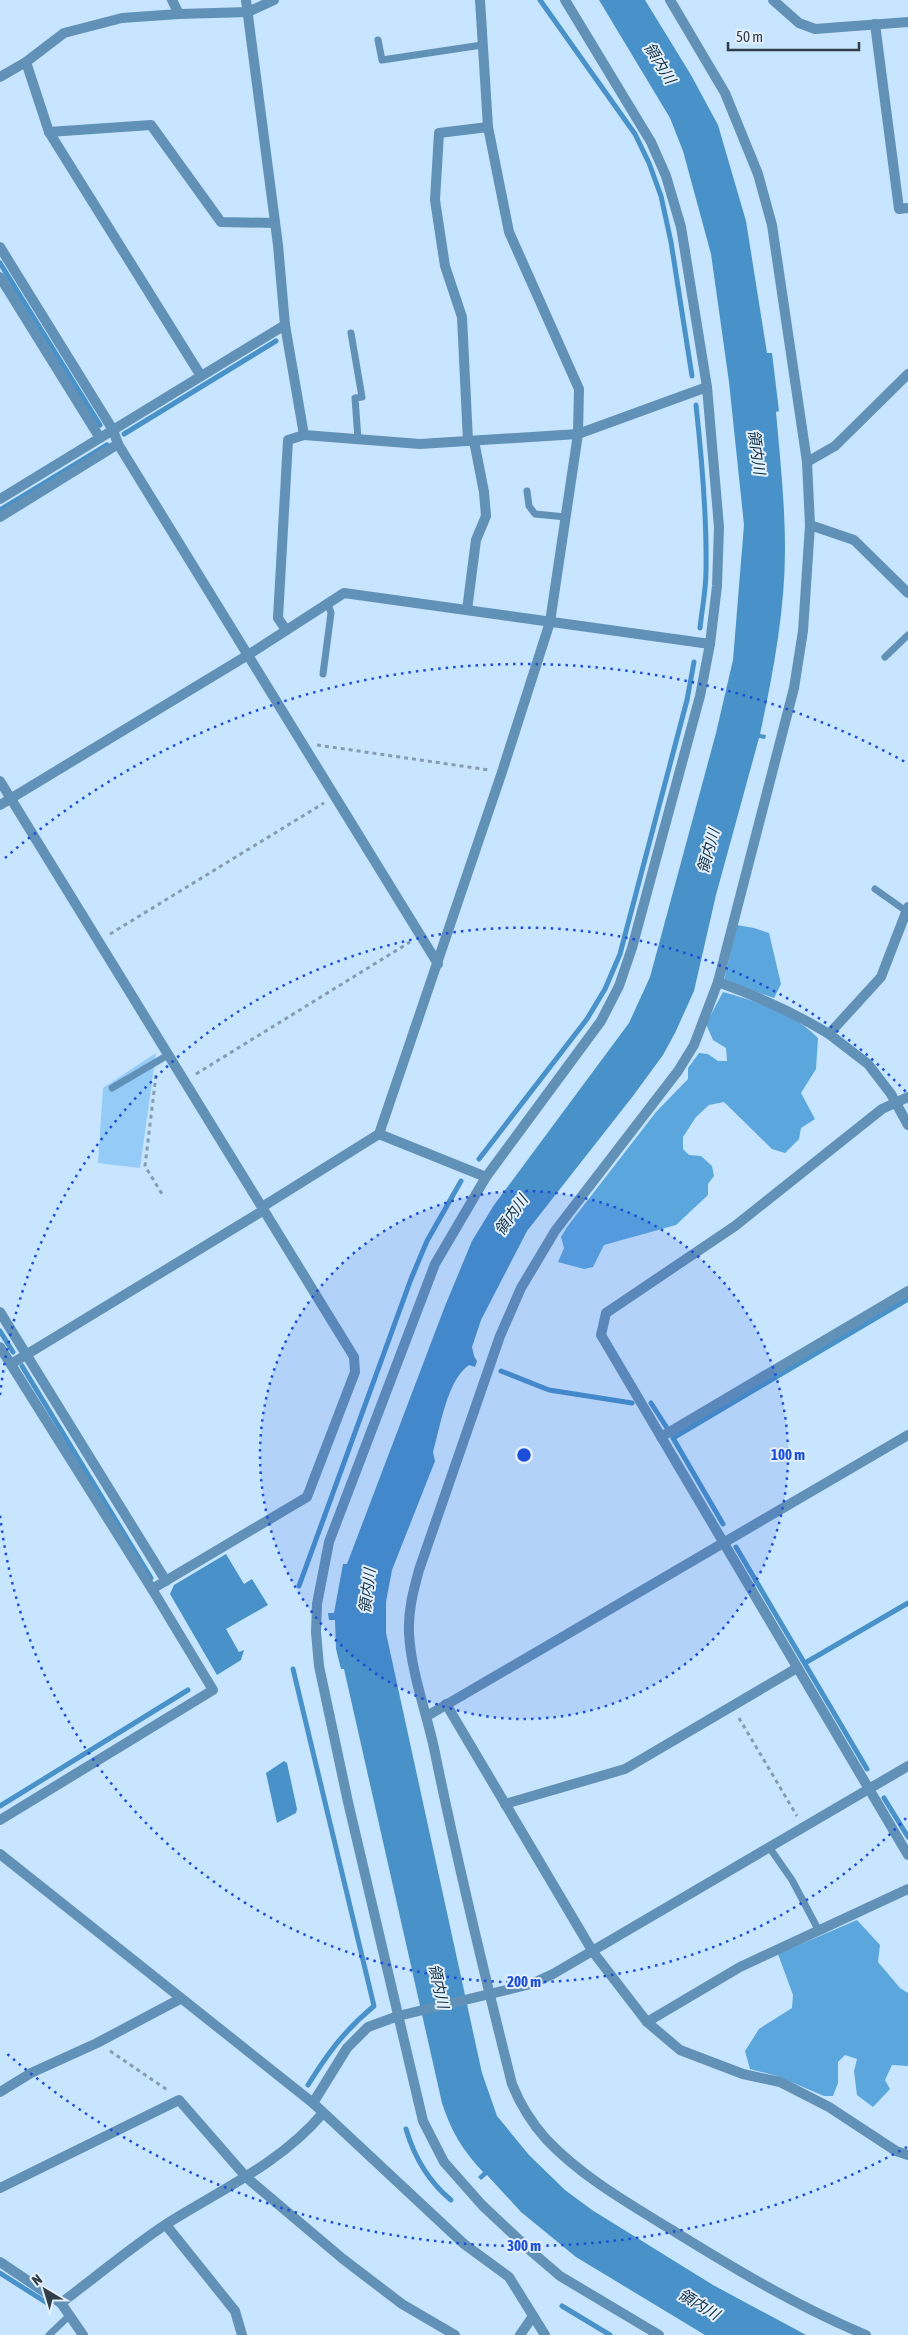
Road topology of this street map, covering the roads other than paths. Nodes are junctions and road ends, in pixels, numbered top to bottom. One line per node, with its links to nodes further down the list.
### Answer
1 (172, 0): 9 (street)
2 (246, 0): 8 (street)
3 (274, 0): 8 (street)
4 (480, 0): 13 (street)
5 (565, 0): 26 (street)
6 (670, 0): 34 (street)
7 (774, 0): 11 (street)
8 (248, 12): 9 (street); 19 (street)
9 (179, 14): 14 (street)
10 (908, 22): 11 (street)
11 (875, 24): 18 (street)
12 (378, 40): 13 (lane)
13 (482, 45): 16 (street)
14 (26, 62): 15 (street); 17 (street)
15 (0, 77)
16 (488, 127): 28 (street); 32 (street)
17 (49, 132): 19 (street); 25 (street)
18 (908, 208)
19 (275, 223): 22 (street)
20 (0, 247): 27 (street)
21 (0, 277): 30 (street)
22 (285, 325): 25 (street); 29 (street)
23 (351, 333): 31 (lane)
24 (908, 374): 34 (street)
25 (201, 376): 27 (street)
26 (707, 387): 28 (street); 46 (street)
27 (113, 430): 30 (street); 33 (street)
28 (578, 434): 32 (street); 38 (street)
29 (304, 435): 31 (street); 44 (street)
30 (100, 438): 36 (street)
31 (358, 439): 32 (street)
32 (471, 441): 42 (street)
33 (118, 444): 37 (street); 47 (street)
34 (807, 462): 39 (street)
35 (527, 491): 38 (lane)
36 (0, 499)
37 (0, 517)
38 (566, 517): 43 (street)
39 (810, 524): 40 (street); 56 (street)
40 (908, 593)
41 (328, 603): 42 (street); 44 (street); 49 (lane)
42 (468, 610): 43 (street)
43 (550, 622): 46 (street); 55 (street)
44 (286, 630): 47 (street)
45 (908, 636): 48 (lane)
46 (710, 644): 64 (street)
47 (248, 654): 51 (street); 55 (street)
48 (885, 657)
49 (323, 674)
50 (0, 780): 51 (street)
51 (11, 798): 52 (street); 58 (street)
52 (0, 805)
53 (875, 889): 54 (lane)
54 (907, 909): 57 (street)
55 (438, 964): 63 (street)
56 (718, 982): 57 (street); 78 (street)
57 (829, 1034): 61 (street)
58 (168, 1054): 59 (lane); 65 (street)
59 (112, 1088)
60 (908, 1097): 61 (street)
61 (896, 1104): 62 (street); 72 (street)
62 (908, 1125)
63 (379, 1134): 64 (street); 65 (street)
64 (486, 1177): 91 (street)
65 (263, 1209): 69 (street); 74 (street)
66 (908, 1292): 72 (street)
67 (0, 1312): 69 (street)
68 (0, 1347): 70 (street)
69 (26, 1355): 70 (street); 74 (street)
70 (11, 1364): 75 (street)
71 (908, 1435): 73 (street)
72 (661, 1436): 73 (street)
73 (723, 1542): 76 (street); 77 (street)
74 (166, 1581): 75 (street)
75 (152, 1589): 82 (street)
76 (797, 1668): 80 (street); 81 (street)
77 (446, 1704): 78 (street); 81 (street)
78 (427, 1716): 89 (street)
79 (908, 1766): 80 (street)
80 (869, 1789): 83 (street); 85 (street)
81 (505, 1804): 88 (street)
82 (0, 1820)
83 (769, 1848): 87 (lane); 88 (street)
84 (0, 1854): 90 (street)
85 (908, 1855)
86 (908, 1889): 87 (street)
87 (819, 1931): 92 (street)
88 (593, 1952): 89 (street); 92 (street)
89 (488, 1995): 91 (street); 111 (street)
90 (180, 1999): 93 (street); 94 (street)
91 (400, 2015): 94 (street); 110 (street)
92 (647, 2022): 96 (street)
93 (0, 2092)
94 (313, 2103): 95 (street)
95 (323, 2113): 97 (street); 103 (street)
96 (908, 2155)
97 (247, 2178): 98 (street); 99 (street); 107 (street)
98 (0, 2188)
99 (166, 2225): 101 (street); 106 (street)
100 (0, 2262): 101 (street)
101 (61, 2304): 102 (street)
102 (69, 2316): 104 (lane); 105 (street)
103 (533, 2316): 108 (street); 109 (street)
104 (49, 2335)
105 (83, 2335)
106 (242, 2335)
107 (455, 2335)
108 (520, 2335)
109 (545, 2335)
110 (660, 2335)
111 (866, 2335)

